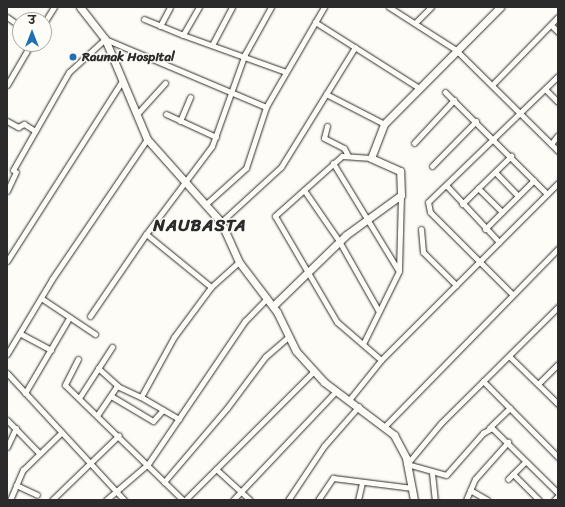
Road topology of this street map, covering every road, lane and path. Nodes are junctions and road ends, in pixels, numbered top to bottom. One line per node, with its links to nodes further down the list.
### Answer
1 (80, 7): 18 (street)
2 (170, 7): 15 (street)
3 (199, 7): 17 (street)
4 (232, 7): 19 (street)
5 (271, 7): 23 (street)
6 (324, 7): 12 (street)
7 (389, 7): 13 (street)
8 (432, 7): 13 (street)
9 (500, 7): 21 (street)
10 (558, 17): 14 (street)
11 (144, 19): 15 (street)
12 (315, 22): 20 (street); 24 (street)
13 (415, 23): 21 (street)
14 (551, 25): 16 (street); 29 (street)
15 (160, 26): 17 (street)
16 (558, 32)
17 (183, 35): 19 (street)
18 (105, 39): 26 (street); 33 (street); 47 (street)
19 (212, 45): 23 (street)
20 (355, 47): 30 (street); 34 (street)
21 (456, 50): 29 (street); 30 (street)
22 (26, 52): 28 (street)
23 (245, 54): 24 (street); 33 (street)
24 (286, 72): 38 (street)
25 (558, 76): 31 (street)
26 (122, 81): 40 (street); 82 (street)
27 (165, 83): 40 (street)
28 (7, 85)
29 (492, 85): 39 (street)
30 (419, 88): 45 (street)
31 (545, 89): 37 (street); 39 (street)
32 (445, 92): 36 (street)
33 (233, 94): 38 (street); 49 (street)
34 (326, 94): 45 (street); 75 (street)
35 (190, 97): 43 (street)
36 (454, 100): 44 (street); 52 (street)
37 (558, 102)
38 (266, 107): 71 (street)
39 (521, 112): 51 (street); 53 (street)
40 (137, 114): 50 (street)
41 (166, 114): 43 (street)
42 (7, 121): 47 (street)
43 (180, 121): 49 (street)
44 (476, 121): 51 (street); 59 (street)
45 (384, 124): 57 (street)
46 (327, 126): 55 (street)
47 (35, 131): 67 (street)
48 (558, 135): 53 (street)
49 (216, 137): 62 (street)
50 (147, 139): 62 (street); 90 (street)
51 (494, 139): 56 (street); 64 (street)
52 (414, 143)
53 (551, 144): 54 (street)
54 (558, 151)
55 (347, 154): 57 (street); 58 (street)
56 (510, 156): 60 (street); 61 (street)
57 (371, 158): 69 (street)
58 (333, 163): 66 (street); 74 (street)
59 (432, 166)
60 (495, 172): 65 (street); 70 (street)
61 (534, 180): 68 (street); 70 (street)
62 (186, 181): 71 (street); 78 (street)
63 (558, 183): 68 (street)
64 (446, 185): 72 (street); 83 (street)
65 (478, 188): 72 (street); 73 (street)
66 (304, 190): 79 (street); 85 (street)
67 (7, 191)
68 (547, 194): 80 (street)
69 (401, 195): 74 (street); 86 (street)
70 (518, 196): 73 (street)
71 (206, 204): 75 (street)
72 (462, 204): 76 (street)
73 (502, 212): 76 (street)
74 (369, 219): 79 (street); 86 (street)
75 (221, 222): 84 (street)
76 (485, 228): 80 (street)
77 (421, 229): 87 (street)
78 (146, 234): 88 (street); 95 (street)
79 (339, 241): 85 (street); 94 (street)
80 (499, 242): 83 (street)
81 (558, 249): 89 (street)
82 (7, 261)
83 (480, 261): 87 (street); 89 (street)
84 (238, 262): 88 (street); 91 (street)
85 (310, 271): 92 (street); 100 (street)
86 (398, 271): 94 (street)
87 (456, 285): 106 (street)
88 (211, 286): 117 (street)
89 (512, 294): 127 (street)
90 (41, 298): 96 (street); 97 (street)
91 (267, 298): 92 (street); 125 (street)
92 (273, 306): 99 (street)
93 (558, 307): 104 (street)
94 (378, 310): 100 (street)
95 (90, 316)
96 (69, 318): 98 (street); 102 (street)
97 (21, 334): 102 (street); 103 (street)
98 (95, 334)
99 (288, 337): 109 (street); 144 (street)
100 (363, 344): 106 (street)
101 (112, 347): 108 (street)
102 (50, 350): 115 (street)
103 (7, 354)
104 (509, 356): 111 (street); 112 (street)
105 (78, 359): 118 (street)
106 (381, 360): 119 (street)
107 (558, 364): 112 (street)
108 (98, 368): 113 (street); 118 (street)
109 (313, 372): 114 (street); 140 (street)
110 (7, 374): 115 (street)
111 (483, 381): 122 (street); 139 (street)
112 (538, 384): 120 (street)
113 (118, 386): 116 (street); 117 (street)
114 (336, 391): 119 (street); 150 (street)
115 (26, 393): 130 (street)
116 (111, 396): 123 (street); 124 (street)
117 (141, 397): 123 (street)
118 (79, 398): 124 (street)
119 (349, 400): 121 (street)
120 (557, 400)
121 (359, 406): 127 (street); 160 (street)
122 (509, 408): 129 (street); 135 (street)
123 (163, 410): 125 (street)
124 (98, 414): 131 (street)
125 (179, 419): 138 (street)
126 (7, 420): 128 (street)
127 (385, 426): 139 (street)
128 (16, 428): 133 (street); 134 (street)
129 (488, 428): 132 (street); 139 (street)
130 (62, 432): 134 (street); 137 (street)
131 (119, 435): 137 (street); 138 (street)
132 (508, 442): 136 (street); 148 (street)
133 (7, 447)
134 (39, 453): 146 (street)
135 (558, 456)
136 (526, 461): 142 (street); 152 (street)
137 (89, 463): 149 (street); 154 (street)
138 (148, 464): 144 (street); 149 (street)
139 (407, 464): 147 (street)
140 (216, 469): 150 (street); 157 (street)
141 (432, 473): 164 (street)
142 (513, 474): 143 (street); 167 (street)
143 (508, 479)
144 (164, 482): 157 (street)
145 (362, 482): 147 (street); 161 (street); 162 (street)
146 (16, 485): 151 (street); 153 (street)
147 (412, 488): 163 (street)
148 (470, 490): 165 (street); 166 (street)
149 (115, 491): 155 (street); 156 (street)
150 (240, 493): 158 (street); 159 (street)
151 (37, 495)
152 (558, 495): 168 (street)
153 (10, 500)
154 (52, 500)
155 (106, 500)
156 (124, 500)
157 (184, 500)
158 (233, 500)
159 (250, 500)
160 (288, 500)
161 (318, 500)
162 (358, 500)
163 (414, 500)
164 (435, 500)
165 (466, 500)
166 (487, 500)
167 (539, 500)
168 (554, 500)

